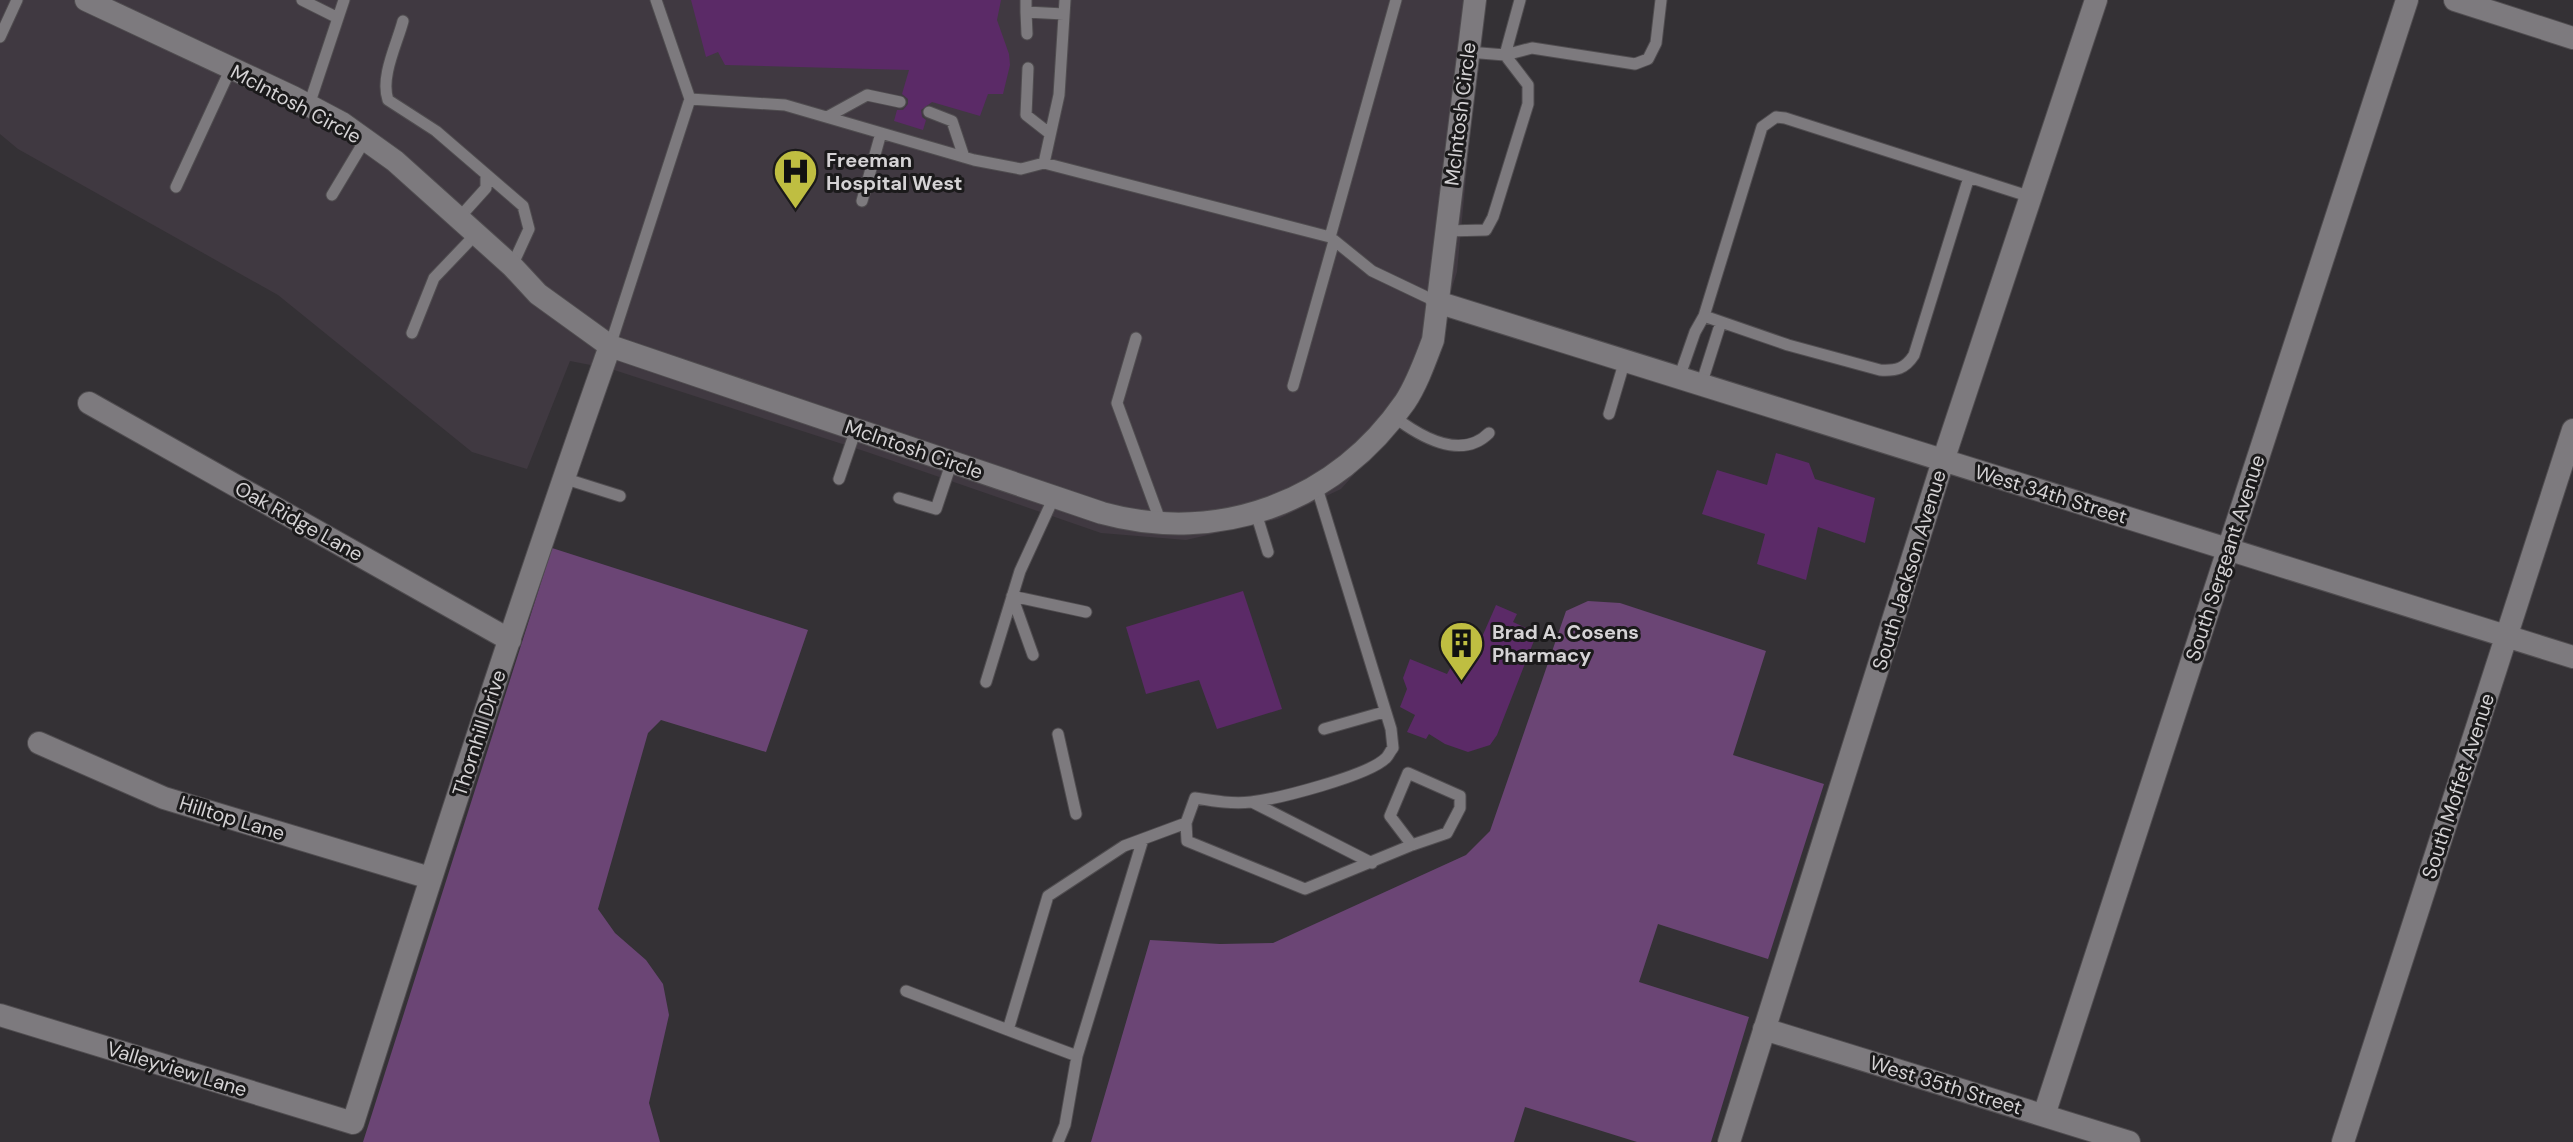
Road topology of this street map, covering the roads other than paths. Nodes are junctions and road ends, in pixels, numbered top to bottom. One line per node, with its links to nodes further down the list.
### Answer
1 (17, 0): 18 (lane)
2 (86, 0): 24 (street, McIntosh Circle)
3 (302, 0): 16 (lane)
4 (344, 0): 16 (lane)
5 (656, 0): 26 (lane)
6 (1065, 0): 15 (lane)
7 (1396, 0): 45 (lane)
8 (1475, 0): 22 (street, McIntosh Circle)
9 (1520, 0): 23 (lane)
10 (1661, 0): 23 (lane)
11 (2096, 0): 40 (street, South Jackson Avenue)
12 (2407, 0): 73 (street, South Sergeant Avenue)
13 (2455, 0): 21 (street)
14 (1026, 6): 15 (lane); 19 (lane)
15 (1064, 14): 32 (lane)
16 (338, 18): 28 (lane)
17 (403, 21): 36 (lane)
18 (3, 23): 20 (lane)
19 (1027, 34)
20 (0, 37)
21 (2573, 38)
22 (1468, 52): 23 (lane); 43 (street, McIntosh Circle)
23 (1505, 55): 43 (lane)
24 (231, 68): 28 (street, McIntosh Circle); 38 (lane)
25 (1028, 68): 32 (lane)
26 (690, 99): 30 (lane); 52 (lane)
27 (900, 102): 30 (lane)
28 (309, 105): 33 (street, McIntosh Circle)
29 (929, 112): 34 (lane)
30 (827, 117): 31 (lane)
31 (881, 133): 34 (lane); 41 (lane)
32 (1049, 133): 35 (lane)
33 (365, 140): 39 (lane); 42 (street, McIntosh Circle)
34 (964, 157): 35 (lane)
35 (1044, 163): 45 (lane)
36 (486, 175): 42 (lane); 46 (lane)
37 (1969, 177): 40 (lane); 48 (lane); 49 (lane)
38 (176, 187)
39 (332, 195)
40 (2031, 197): 64 (street, South Jackson Avenue)
41 (862, 201)
42 (459, 218): 44 (street, McIntosh Circle)
43 (1446, 231): 47 (street, McIntosh Circle)
44 (476, 234): 46 (street, McIntosh Circle); 50 (lane)
45 (1332, 239): 47 (lane); 56 (lane)
46 (512, 266): 52 (street, McIntosh Circle)
47 (1437, 302): 53 (street, West 34th Street); 59 (street, McIntosh Circle)
48 (1704, 316): 49 (lane); 54 (lane)
49 (1721, 322): 55 (lane)
50 (412, 333)
51 (1136, 338): 72 (lane)
52 (610, 346): 60 (street, McIntosh Circle); 65 (street, Thornhill Drive)
53 (1625, 360): 54 (street, West 34th Street); 58 (lane)
54 (1679, 378): 55 (street, West 34th Street)
55 (1701, 385): 64 (street, West 34th Street)
56 (1293, 386)
57 (89, 403): 78 (street, Oak Ridge Lane)
58 (1609, 414)
59 (1393, 416): 62 (lane); 67 (street, McIntosh Circle)
60 (856, 429): 63 (street, McIntosh Circle); 66 (lane)
61 (2573, 430): 77 (street, South Moffet Avenue)
62 (1489, 433)
63 (952, 461): 69 (street, McIntosh Circle); 70 (lane)
64 (1943, 461): 73 (street, West 34th Street); 95 (street, South Jackson Avenue)
65 (563, 478): 68 (lane); 78 (street, Thornhill Drive)
66 (839, 479)
67 (1317, 488): 71 (street, McIntosh Circle); 82 (lane)
68 (620, 496)
69 (1054, 497): 72 (street, McIntosh Circle); 75 (lane)
70 (899, 498)
71 (1256, 513): 72 (street, McIntosh Circle); 74 (lane)
72 (1162, 524)
73 (2227, 549): 77 (street, West 34th Street); 98 (street, South Sergeant Avenue)
74 (1268, 552)
75 (1012, 596): 76 (lane); 79 (lane); 81 (lane)
76 (1086, 612)
77 (2507, 636): 80 (street, West 34th Street); 103 (street, South Moffet Avenue)
78 (510, 640): 92 (street, Thornhill Drive)
79 (1033, 655)
80 (2573, 657)
81 (986, 682)
82 (1384, 712): 83 (lane); 86 (lane)
83 (1324, 729)
84 (1058, 734): 87 (lane)
85 (39, 743): 92 (street, Hilltop Lane)
86 (1251, 802): 88 (lane); 91 (lane)
87 (1076, 814)
88 (1186, 823): 89 (lane); 91 (lane)
89 (1143, 839): 96 (lane); 97 (lane)
90 (1412, 845): 90 (lane); 91 (lane)
91 (1372, 863)
92 (430, 878): 99 (street, Thornhill Drive)
93 (906, 991): 96 (lane)
94 (0, 1015): 99 (street, Valleyview Lane)
95 (1764, 1029): 98 (street, West 35th Street); 101 (street, South Jackson Avenue)
96 (1008, 1030): 97 (lane)
97 (1077, 1056): 100 (lane)
98 (2044, 1115): 102 (street, West 35th Street)
99 (353, 1123)
100 (1058, 1142)
101 (1729, 1142)
102 (2129, 1142)
103 (2343, 1142)

